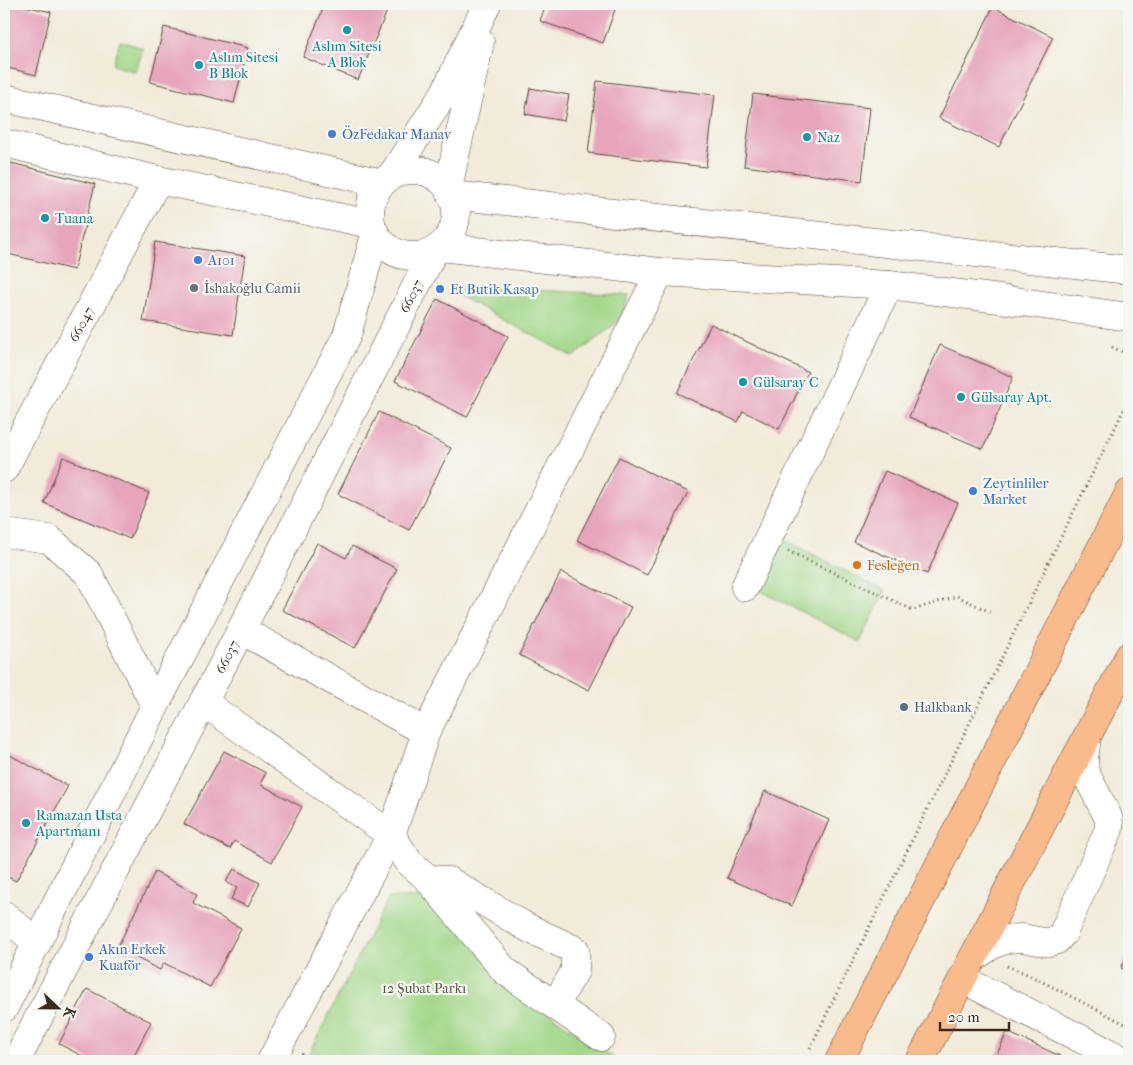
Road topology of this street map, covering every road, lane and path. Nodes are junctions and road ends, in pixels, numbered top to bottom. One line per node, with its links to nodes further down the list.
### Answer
1 (487, 4): 4 (street); 6 (street)
2 (4, 98): 4 (street)
3 (4, 143): 5 (street)
4 (387, 179): 6 (street); 7 (street)
5 (158, 180): 7 (street); 16 (street, 66047)
6 (450, 192): 8 (street); 9 (street)
7 (373, 229): 8 (street); 25 (street)
8 (437, 249): 10 (street); 22 (street, 66037)
9 (1129, 270)
10 (660, 272): 11 (street); 26 (street)
11 (889, 285): 12 (street); 19 (street)
12 (1129, 317)
13 (1112, 347): 14 (path)
14 (1129, 359)
15 (1129, 395): 38 (path)
16 (4, 469)
17 (1129, 493): 41 (main road)
18 (4, 532): 25 (street)
19 (768, 541): 20 (street); 21 (path)
20 (745, 587)
21 (990, 612)
22 (241, 630): 24 (street, 66037); 26 (street)
23 (1129, 656): 27 (main road)
24 (203, 702): 28 (street); 39 (street, 66037)
25 (155, 706): 31 (street)
26 (426, 732): 28 (street)
27 (1087, 737): 33 (main road); 33 (street)
28 (391, 835): 29 (street); 40 (street)
29 (427, 878): 34 (street); 34 (street)
30 (4, 915): 31 (street)
31 (37, 943): 35 (street)
32 (1003, 965): 36 (path)
33 (968, 968): 42 (main road); 43 (street)
34 (555, 1005): 37 (street)
35 (4, 1008)
36 (1129, 1026)
37 (601, 1037)
38 (810, 1048)
39 (16, 1061)
40 (271, 1061)
41 (838, 1061)
42 (920, 1061)
43 (1125, 1061)

